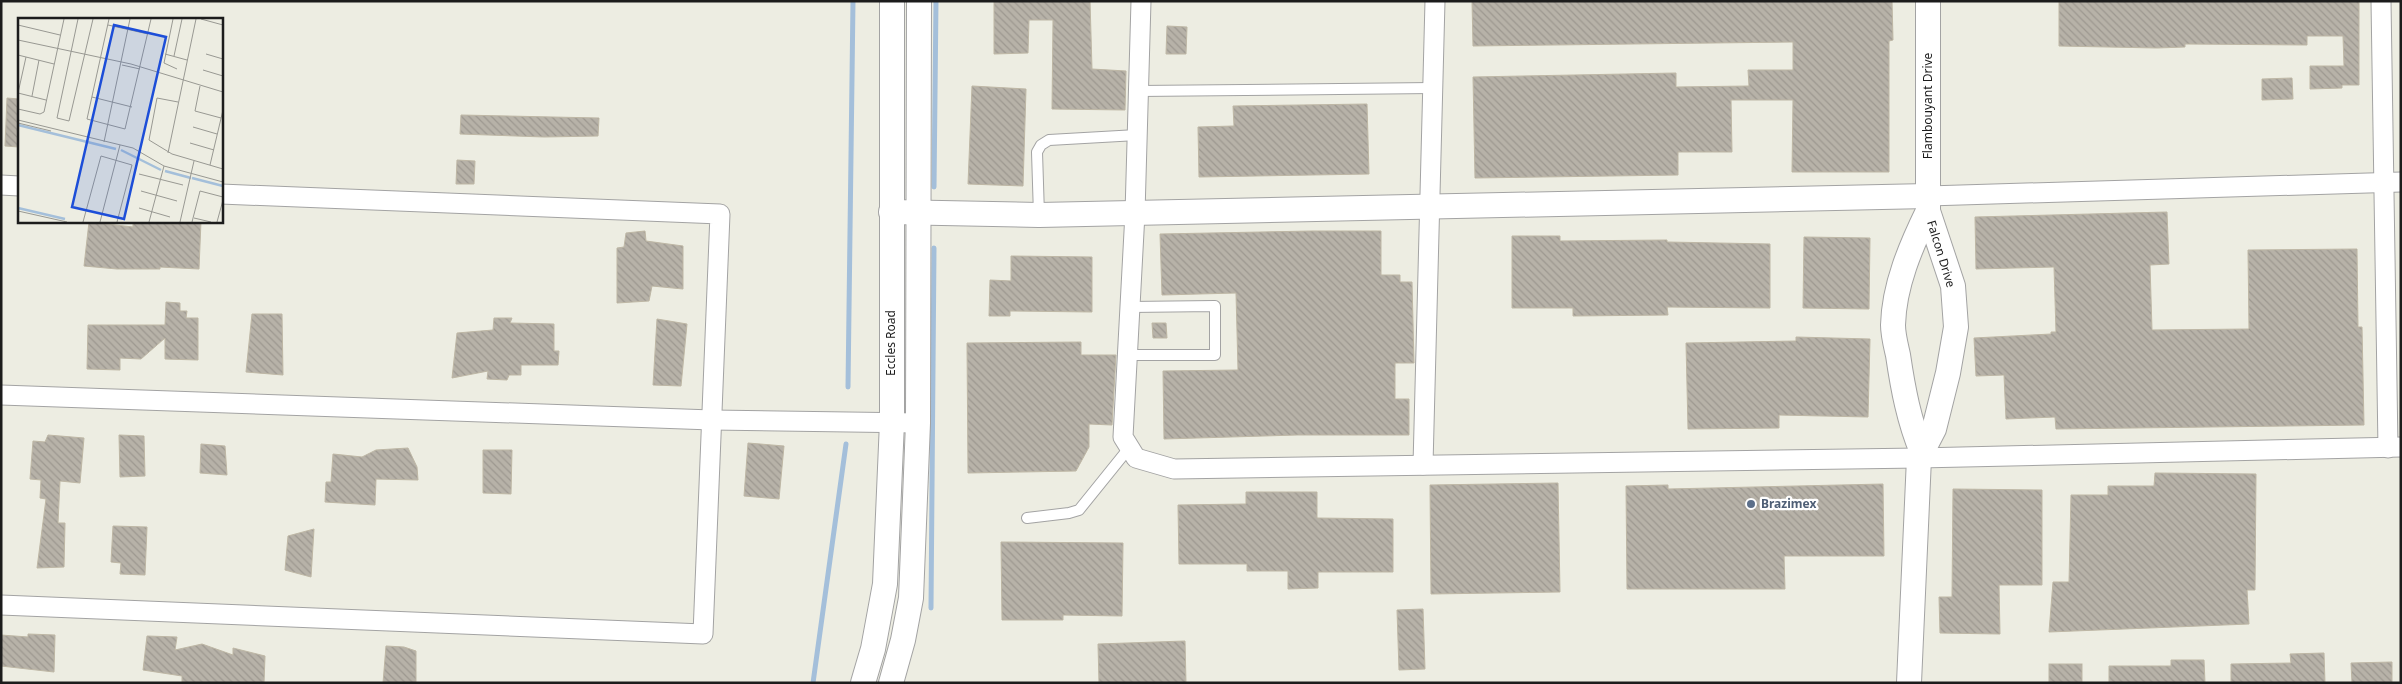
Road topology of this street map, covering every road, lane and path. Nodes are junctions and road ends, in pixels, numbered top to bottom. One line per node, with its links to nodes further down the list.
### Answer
1 (892, 1): 16 (street, Eccles Road)
2 (918, 1): 17 (street)
3 (1141, 1): 8 (street)
4 (1435, 1): 7 (street)
5 (1928, 1): 14 (street, Flambouyant Drive)
6 (2381, 1): 10 (street)
7 (1433, 88): 8 (lane); 15 (street)
8 (1138, 91): 9 (street)
9 (1137, 135): 18 (street); 19 (lane)
10 (2392, 182): 14 (street); 26 (street)
11 (1, 185): 12 (street)
12 (18, 186)
13 (222, 194): 23 (street)
14 (1928, 204): 15 (street); 28 (street, Falcon Drive); 28 (street, Falcon Drive)
15 (1430, 206): 18 (street); 29 (street)
16 (890, 212): 17 (street); 24 (street, Eccles Road)
17 (917, 212): 19 (street); 25 (street)
18 (1135, 213): 19 (street); 20 (street)
19 (1039, 215)
20 (1130, 307): 21 (street); 21 (lane)
21 (1129, 355): 27 (street)
22 (1, 395): 23 (street)
23 (712, 420): 24 (street); 31 (street)
24 (892, 422): 25 (street); 32 (street, Eccles Road)
25 (918, 423): 33 (street)
26 (2394, 447): 28 (street)
27 (1128, 448): 29 (street); 30 (lane)
28 (1920, 455): 29 (street); 34 (street, Falcon Drive)
29 (1423, 465)
30 (1027, 518)
31 (1, 605)
32 (863, 683)
33 (891, 683)
34 (1909, 683)

